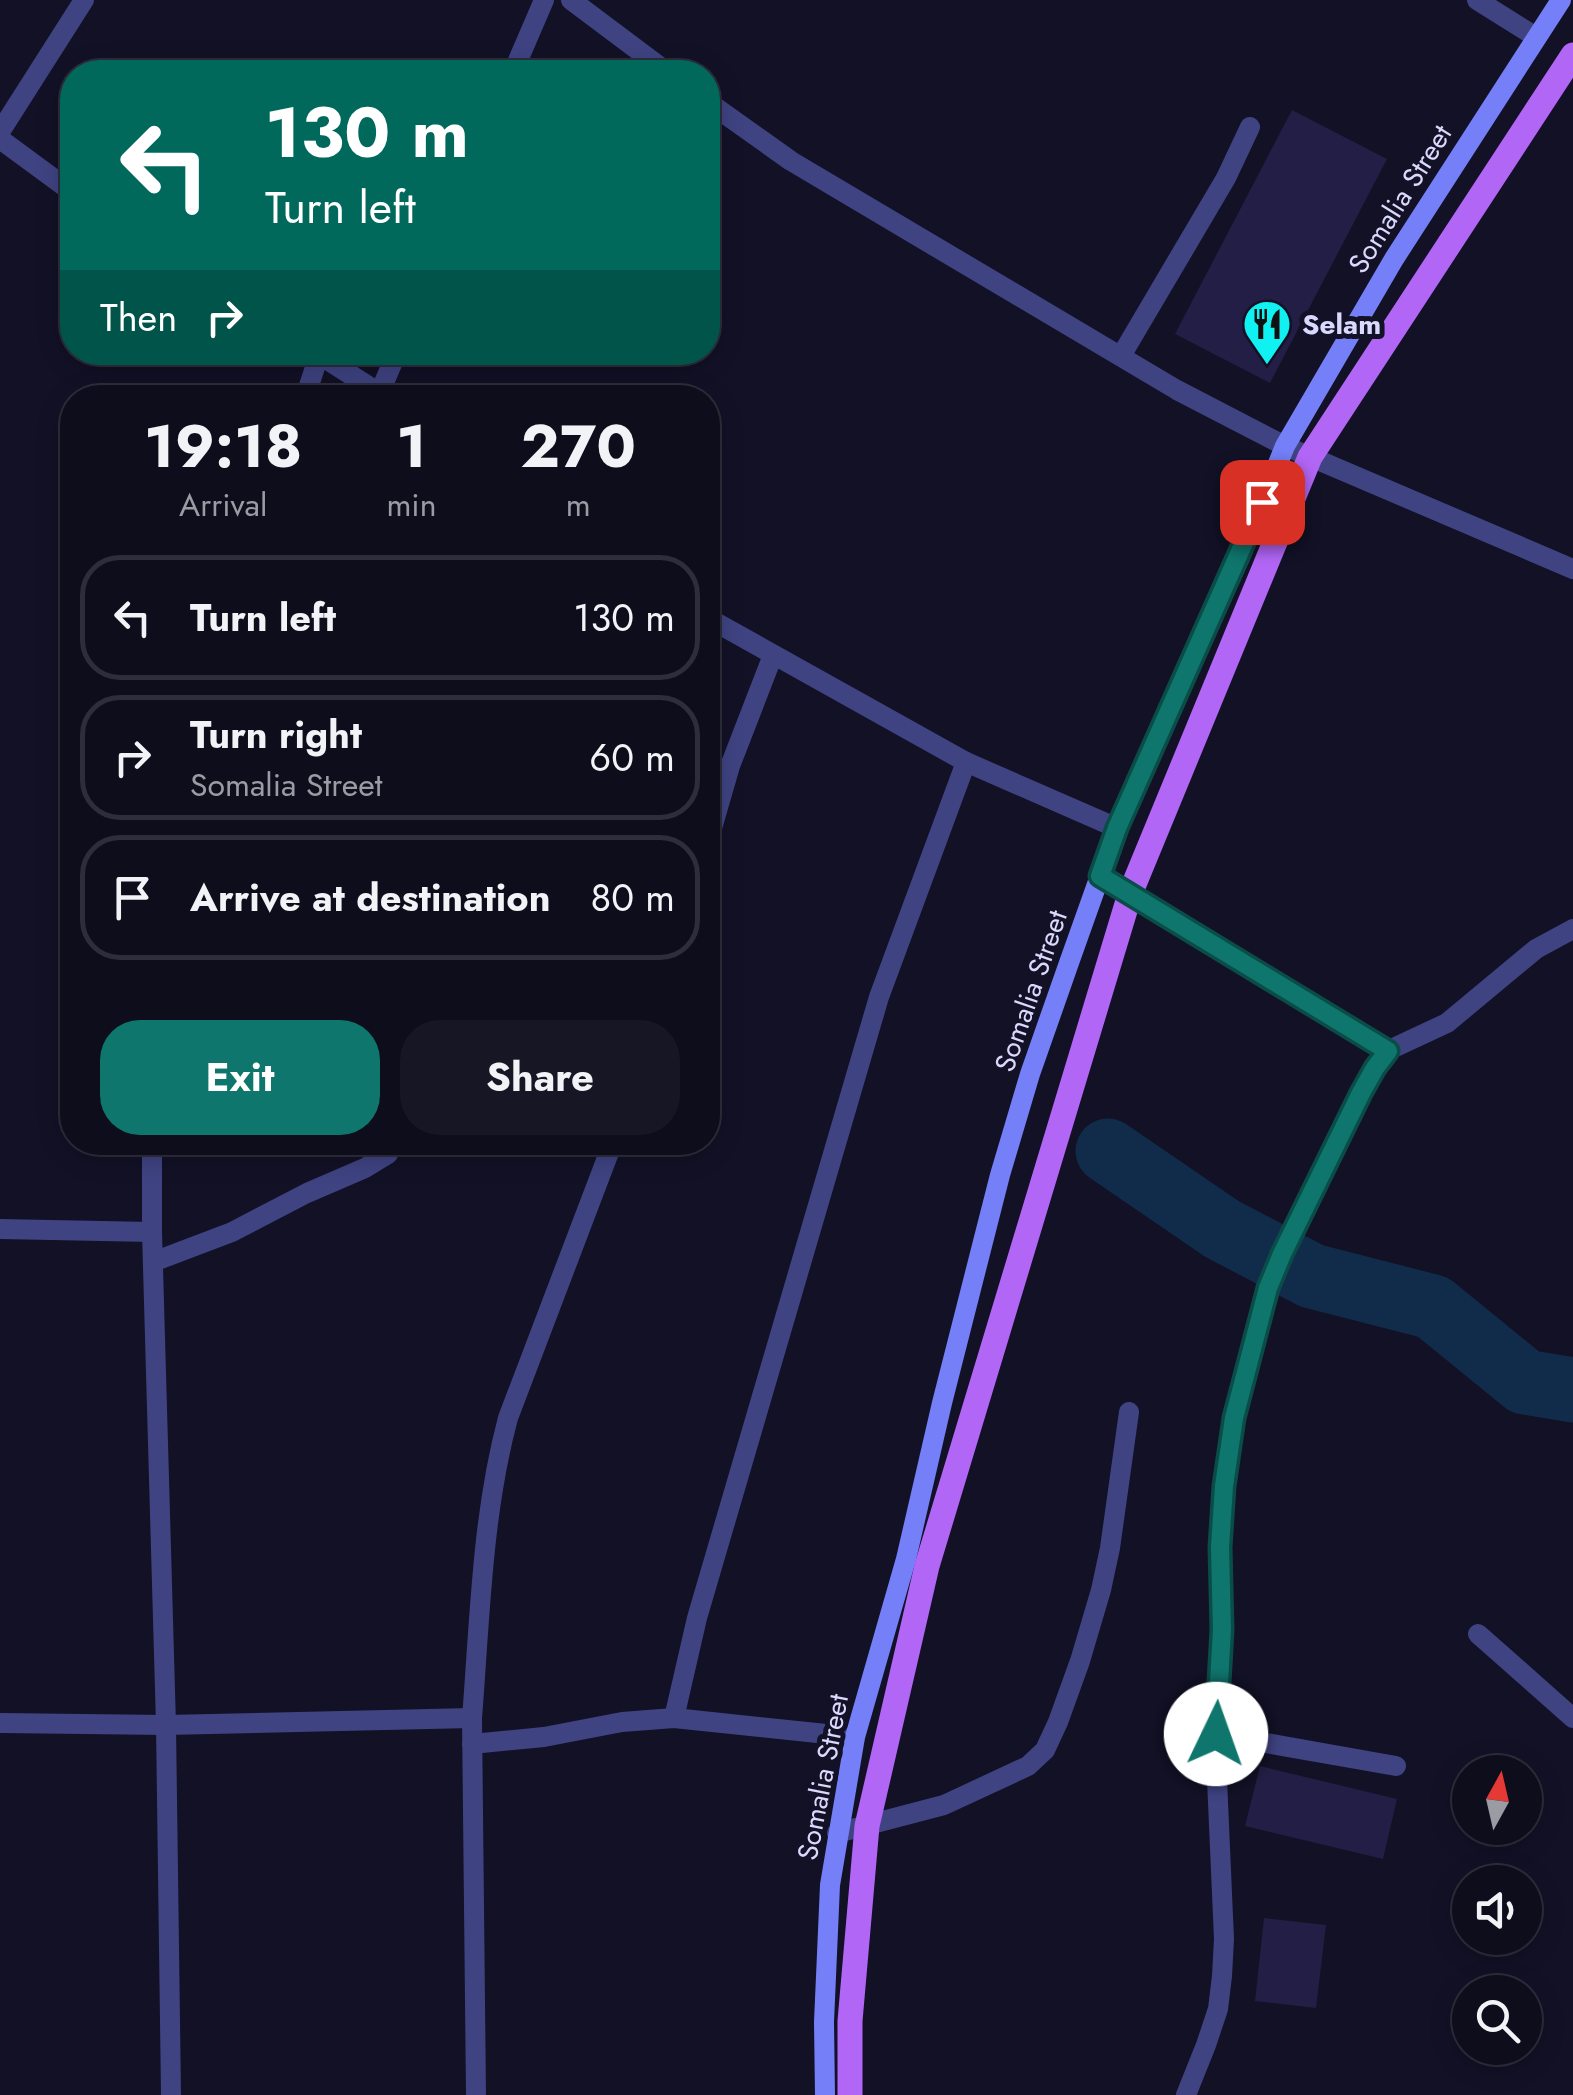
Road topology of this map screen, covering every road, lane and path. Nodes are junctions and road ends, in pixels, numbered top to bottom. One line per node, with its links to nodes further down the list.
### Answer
1 (84, 0): 12 (street)
2 (544, 0): 8 (street)
3 (571, 0): 9 (street)
4 (1476, 0): 6 (street)
5 (1561, 0): 6 (main road, Somalia Street)
6 (1536, 37): 17 (main road, Somalia Street)
7 (1573, 55): 18 (main road)
8 (518, 60)
9 (651, 60)
10 (720, 111): 14 (street)
11 (1250, 127): 14 (street)
12 (0, 135): 13 (street)
13 (60, 182)
14 (1120, 356): 17 (street)
15 (335, 365): 16 (street)
16 (367, 385)
17 (1286, 446): 18 (street); 24 (main road, Somalia Street)
18 (1310, 456): 19 (street); 26 (main road)
19 (1573, 569)
20 (720, 625): 21 (street)
21 (773, 654): 22 (street); 23 (street)
22 (966, 762): 24 (street); 38 (street)
23 (720, 801)
24 (1117, 828): 25 (main road, Somalia Street)
25 (1100, 876): 26 (street); 43 (main road, Somalia Street)
26 (1130, 894): 28 (street); 46 (main road)
27 (1573, 929): 28 (street)
28 (1388, 1051): 42 (street)
29 (152, 1155): 33 (street)
30 (386, 1155): 34 (street)
31 (608, 1155): 37 (street)
32 (0, 1229): 33 (street)
33 (152, 1232): 34 (street)
34 (153, 1262): 41 (street)
35 (1130, 1412): 46 (street)
36 (1478, 1634): 39 (street)
37 (472, 1718): 41 (street); 44 (street)
38 (674, 1718): 43 (street); 44 (street)
39 (1573, 1718)
40 (0, 1723): 41 (street)
41 (166, 1725): 48 (street)
42 (1216, 1734): 45 (street); 52 (street)
43 (855, 1738): 47 (main road, Somalia Street)
44 (472, 1744): 49 (street)
45 (1396, 1766)
46 (866, 1826): 47 (street); 51 (main road)
47 (837, 1834): 50 (main road, Somalia Street)
48 (171, 2095)
49 (476, 2095)
50 (824, 2095)
51 (850, 2095)
52 (1186, 2095)

